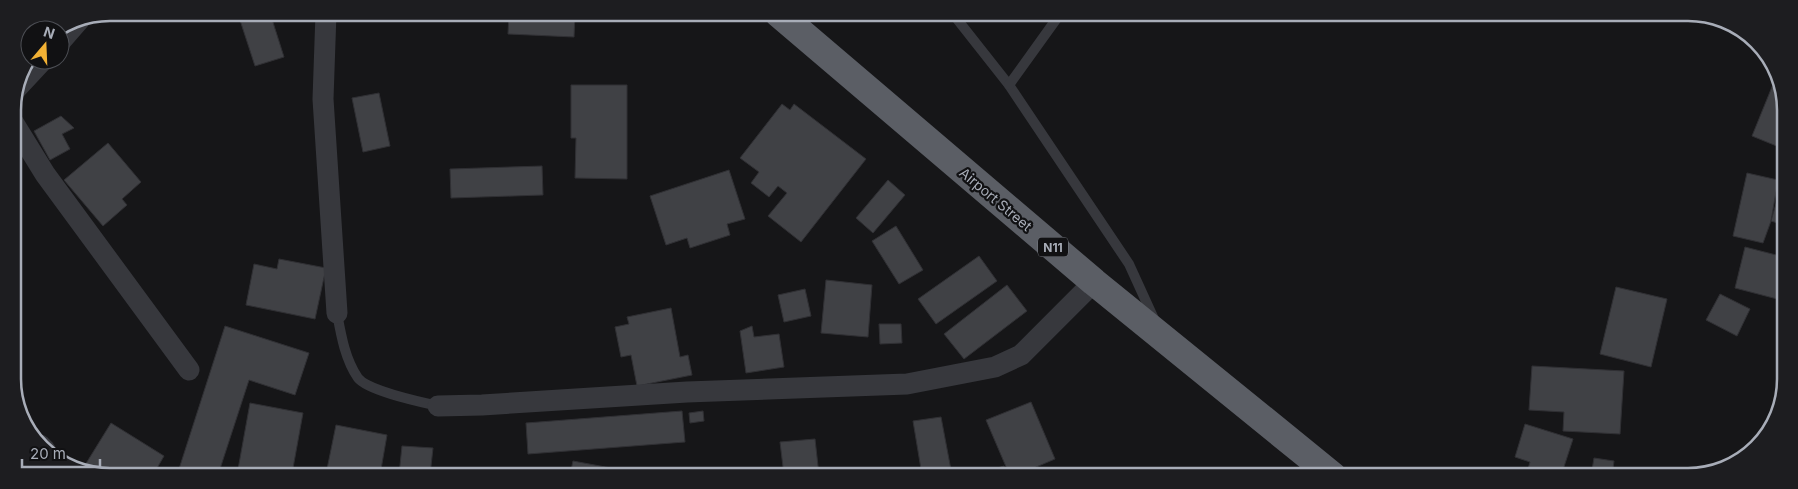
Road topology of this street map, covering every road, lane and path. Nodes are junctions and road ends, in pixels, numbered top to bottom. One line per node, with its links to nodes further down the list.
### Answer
1 (326, 21): 8 (street)
2 (787, 21): 7 (highway, Airport Street / N11)
3 (959, 21): 5 (lane)
4 (1055, 21): 5 (lane)
5 (1009, 85): 9 (lane)
6 (21, 135): 10 (street)
7 (1094, 282): 9 (highway, Airport Street / N11); 11 (street)
8 (337, 313): 11 (lane)
9 (1163, 338): 12 (highway, Airport Street / N11)
10 (189, 370)
11 (438, 406)
12 (1323, 468)

